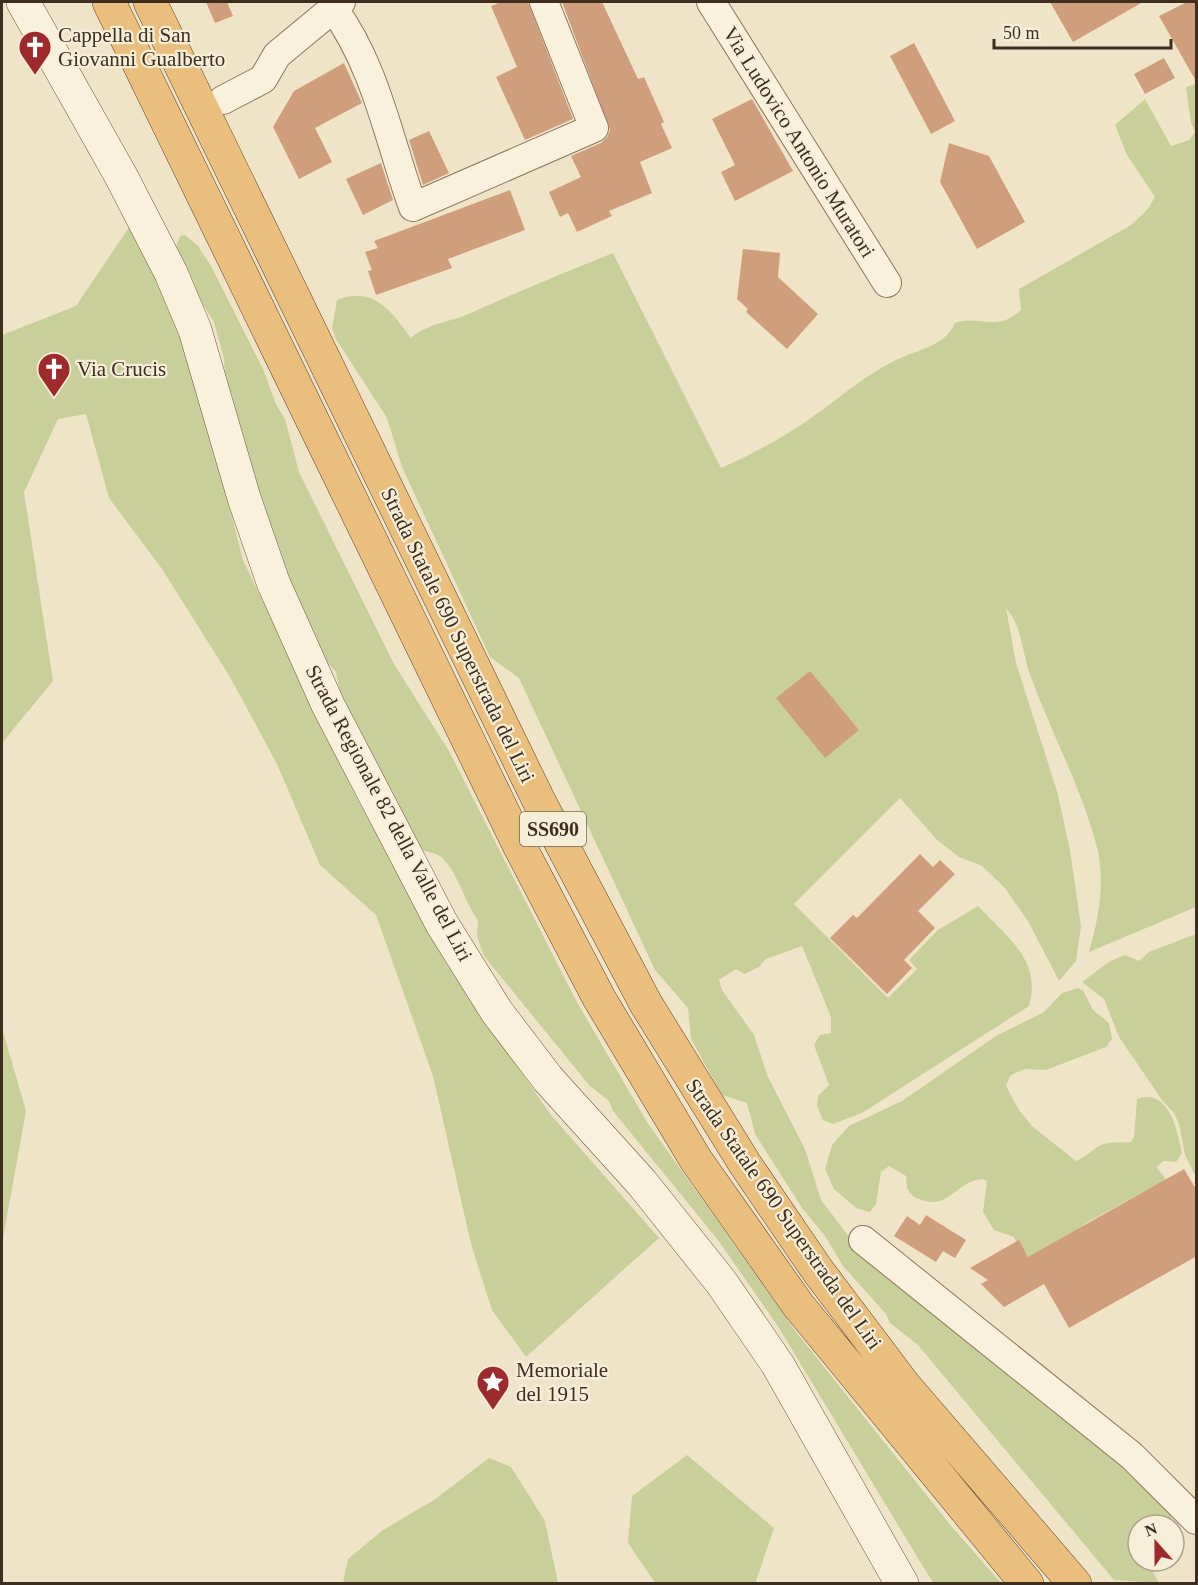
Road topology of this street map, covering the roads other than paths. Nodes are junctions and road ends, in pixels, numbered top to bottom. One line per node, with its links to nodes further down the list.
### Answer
1 (23, 2): 11 (main road, Strada Regionale 82 della Valle del Liri)
2 (109, 2): 12 (highway, Strada Statale 690 Superstrada del Liri / SS690)
3 (150, 2): 13 (highway, Strada Statale 690 Superstrada del Liri / SS690)
4 (544, 2): 6 (street)
5 (711, 2): 8 (street, Via Ludovico Antonio Muratori)
6 (337, 5): 7 (street)
7 (223, 100)
8 (887, 282)
9 (863, 1240): 10 (street)
10 (1197, 1521)
11 (902, 1584)
12 (1027, 1584)
13 (1075, 1584)

